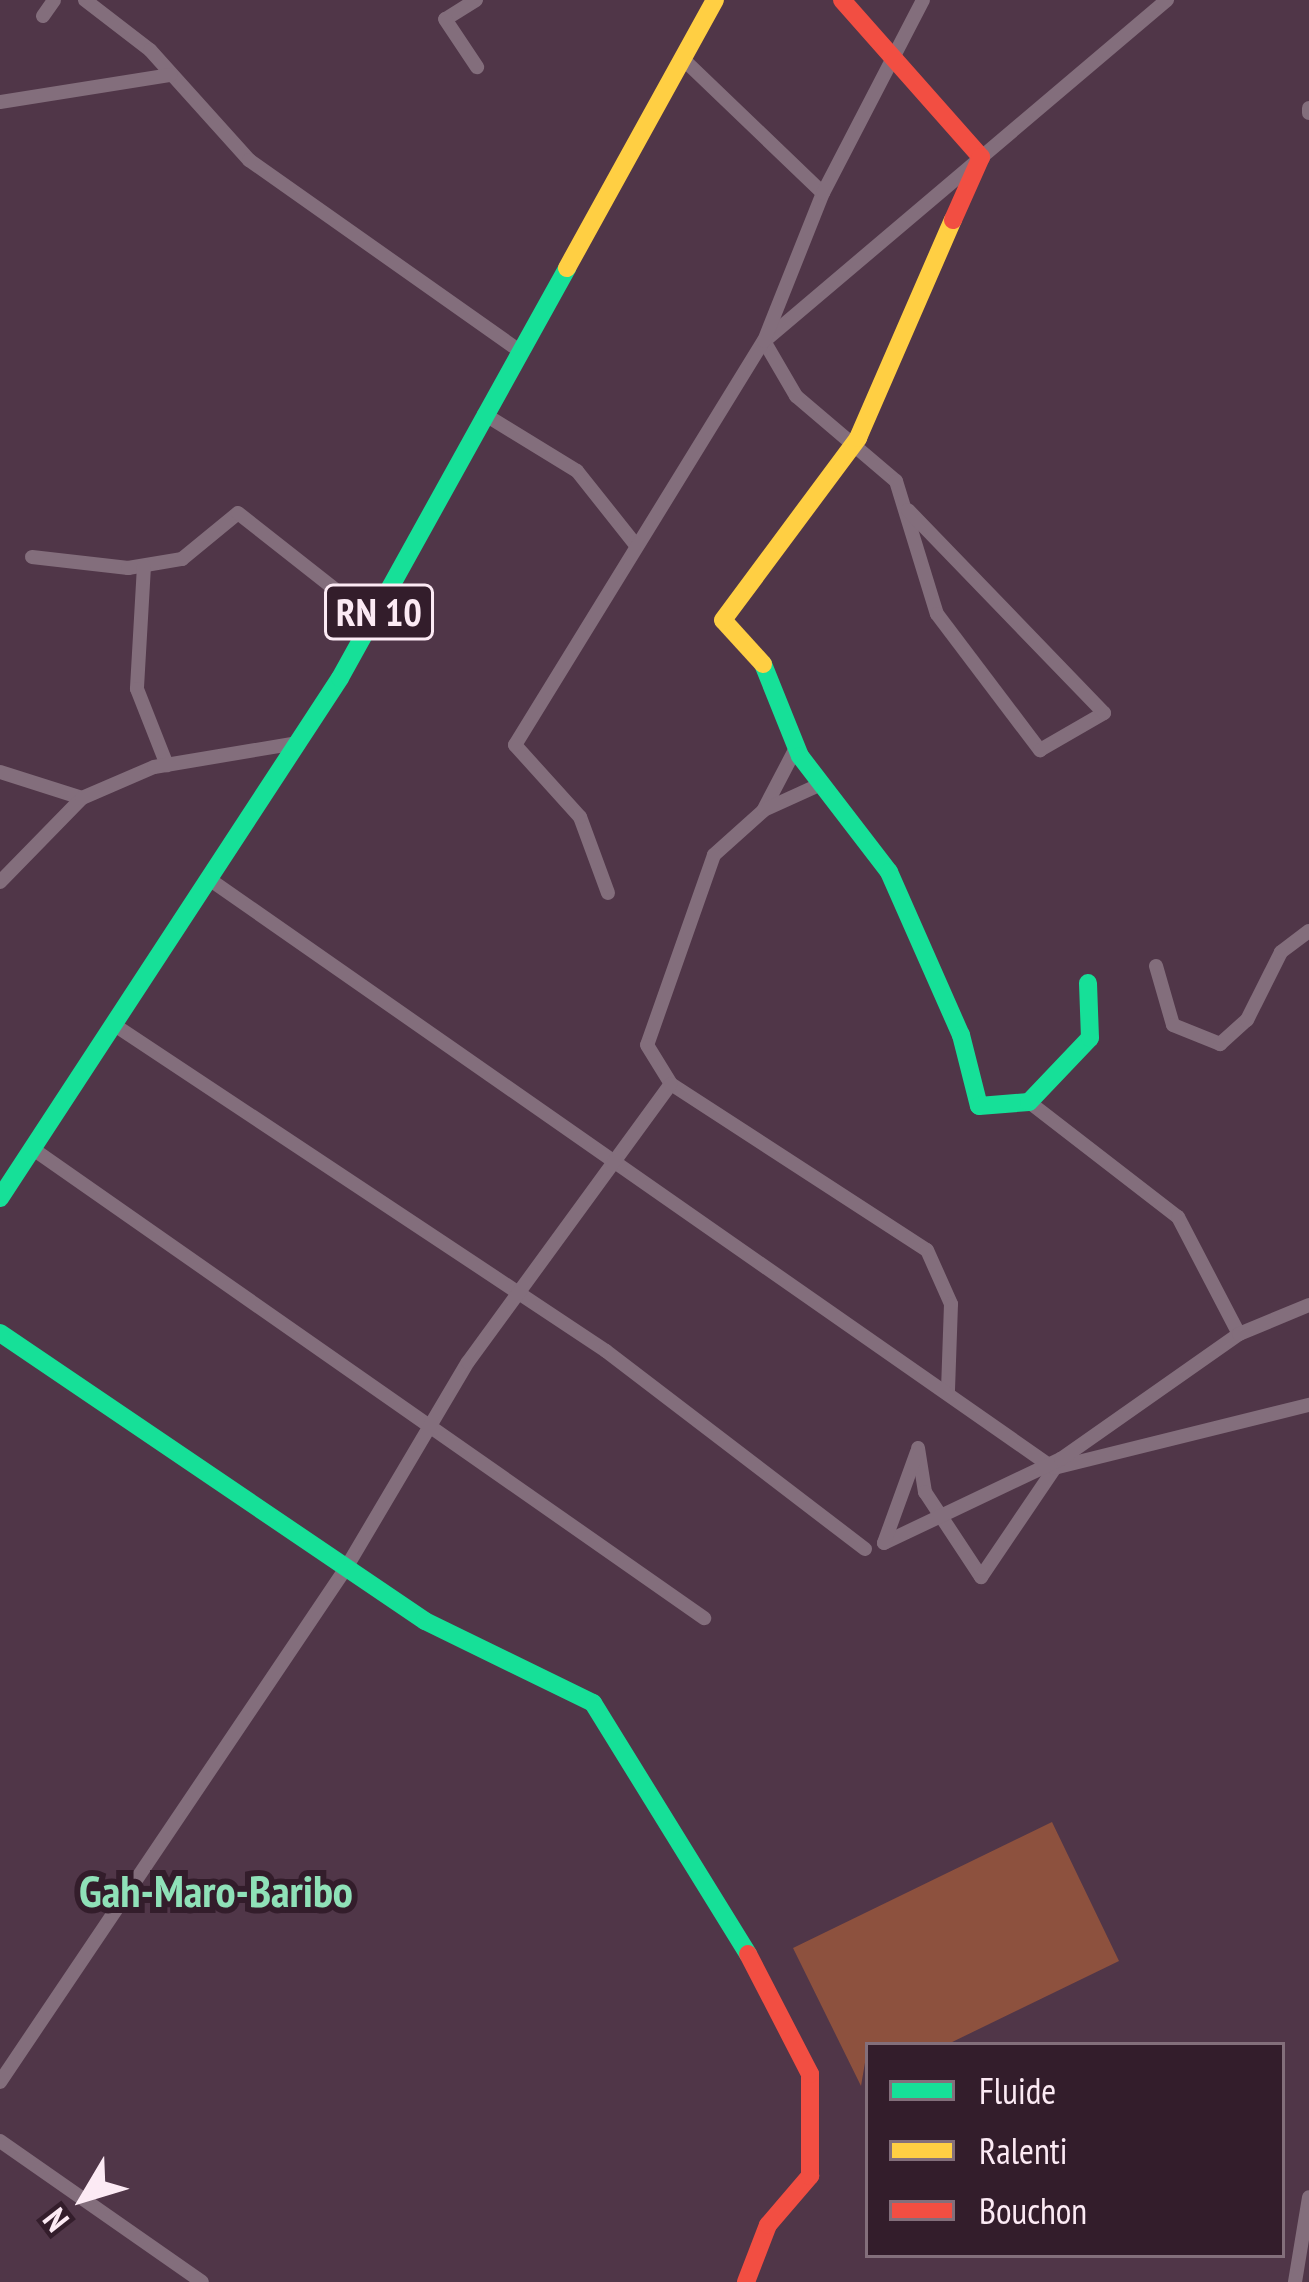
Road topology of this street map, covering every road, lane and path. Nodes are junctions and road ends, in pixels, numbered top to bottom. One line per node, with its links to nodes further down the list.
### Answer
1 (54, 0): 8 (street)
2 (85, 0): 12 (street)
3 (476, 0): 11 (street)
4 (715, 0): 10 (street, RN 10)
5 (842, 0): 9 (street)
6 (922, 0): 9 (street)
7 (1167, 0): 14 (street)
8 (43, 16)
9 (891, 54): 14 (street); 15 (street)
10 (682, 58): 15 (street); 17 (street, RN 10)
11 (477, 67)
12 (171, 75): 13 (street); 17 (street)
13 (0, 102)
14 (981, 157): 16 (street); 19 (street)
15 (823, 193): 16 (street)
16 (764, 340): 19 (street); 21 (street)
17 (520, 352): 18 (street, RN 10)
18 (484, 414): 21 (street); 24 (street, RN 10)
19 (857, 438): 20 (street); 26 (street)
20 (908, 510): 20 (street)
21 (635, 544): 34 (street)
22 (32, 557): 23 (street)
23 (144, 566): 24 (street); 27 (street)
24 (374, 620): 25 (street, RN 10)
25 (298, 743): 27 (street); 32 (street, RN 10)
26 (796, 746): 29 (street); 31 (street)
27 (167, 765): 30 (street)
28 (0, 772): 30 (street)
29 (820, 785): 31 (street); 40 (street)
30 (82, 798): 33 (street)
31 (763, 811): 39 (street)
32 (209, 879): 38 (street, RN 10); 42 (street)
33 (0, 882)
34 (608, 893)
35 (1309, 931): 36 (street)
36 (1156, 966)
37 (1088, 983): 40 (street)
38 (116, 1026): 41 (street, RN 10); 44 (street)
39 (671, 1084): 42 (street); 48 (street)
40 (1029, 1102): 47 (street)
41 (33, 1149): 43 (street, RN 10); 50 (street)
42 (619, 1161): 44 (street); 48 (street)
43 (0, 1198)
44 (515, 1299): 50 (street); 53 (street)
45 (1309, 1305): 47 (street)
46 (0, 1333): 54 (street)
47 (1239, 1334): 51 (street)
48 (948, 1392): 51 (street)
49 (1309, 1405): 51 (street)
50 (428, 1425): 54 (street); 55 (street)
51 (1054, 1463): 52 (street); 52 (street)
52 (938, 1515): 52 (street)
53 (865, 1549)
54 (346, 1568): 56 (street); 60 (street)
55 (704, 1618)
56 (0, 2082)
57 (0, 2141): 59 (street)
58 (1309, 2197): 61 (street)
59 (202, 2282)
60 (746, 2282)
61 (1295, 2282)

